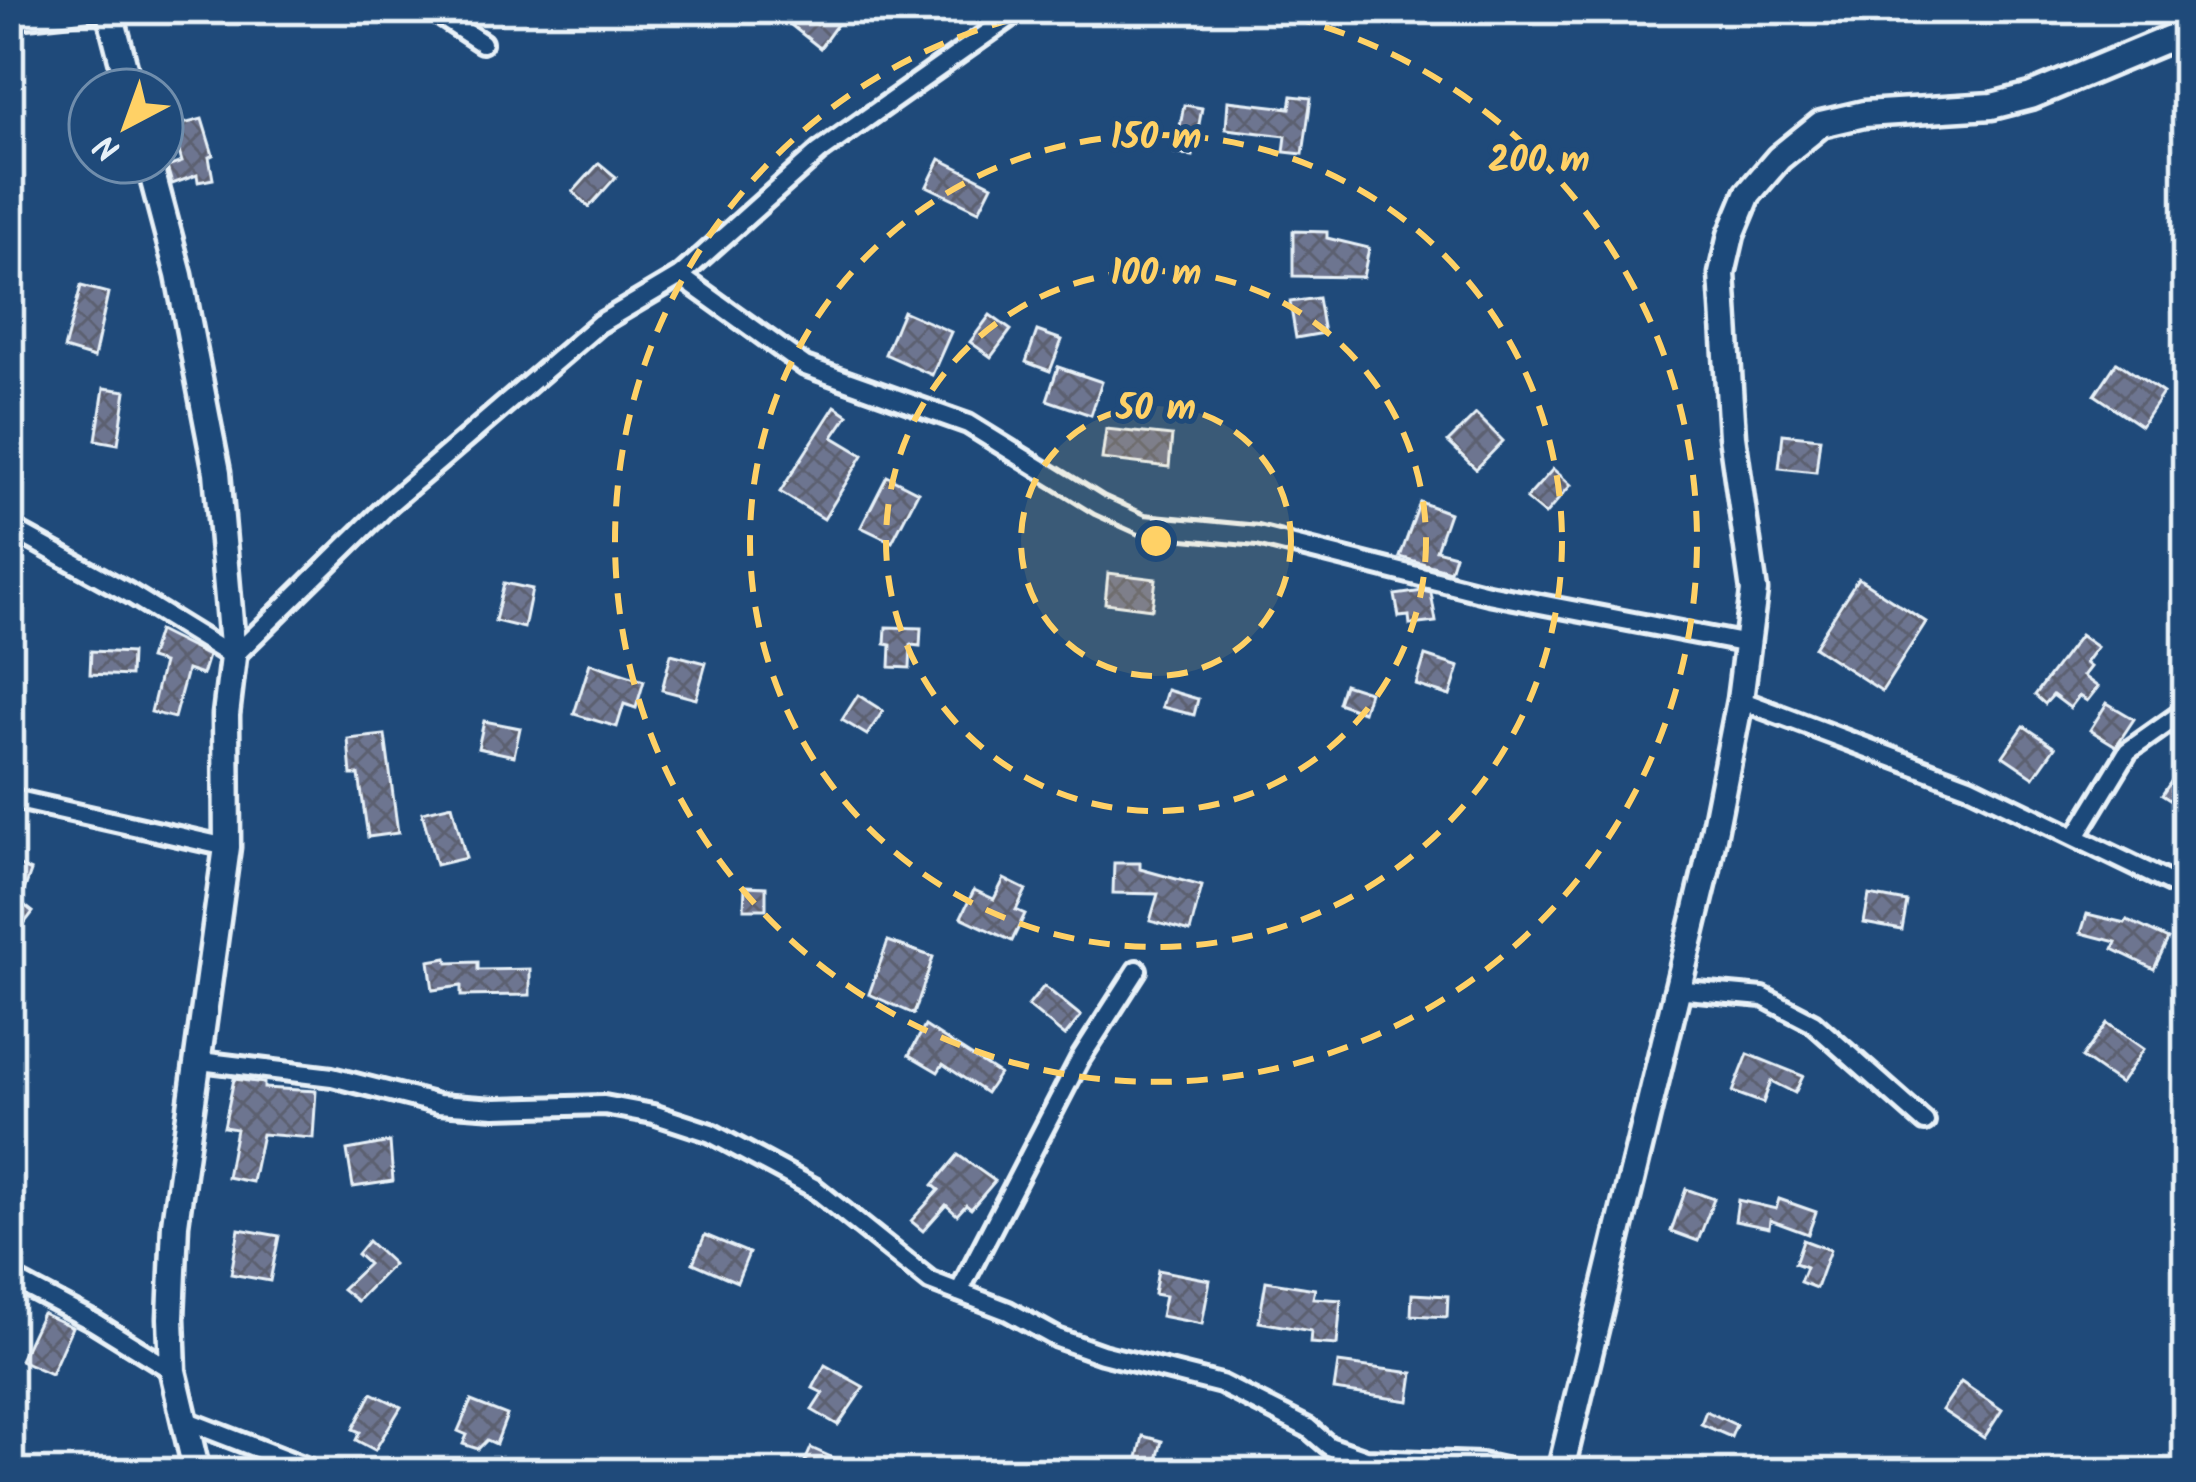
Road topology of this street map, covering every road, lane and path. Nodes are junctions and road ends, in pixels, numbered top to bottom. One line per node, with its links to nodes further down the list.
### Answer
1 (109, 9): 4 (street); 7 (street)
2 (430, 9): 6 (street)
3 (1022, 9): 9 (street)
4 (9, 20)
5 (2187, 31): 11 (street)
6 (482, 43)
7 (124, 66)
8 (155, 186): 12 (street)
9 (680, 276): 11 (street); 12 (street)
10 (9, 527): 12 (street)
11 (1748, 644): 13 (street)
12 (233, 657): 17 (street)
13 (1740, 700): 16 (street); 20 (street)
14 (2187, 715): 16 (street)
15 (9, 798): 17 (street)
16 (2077, 835): 18 (street)
17 (227, 847): 21 (street)
18 (2187, 891)
19 (1137, 970): 24 (street)
20 (1675, 988): 22 (street); 30 (street)
21 (200, 1060): 24 (street); 25 (street)
22 (1925, 1122)
23 (9, 1277): 25 (street)
24 (959, 1292): 29 (street)
25 (173, 1371): 26 (street)
26 (182, 1419): 27 (street); 28 (street)
27 (197, 1473)
28 (321, 1473)
29 (1526, 1473)
30 (1560, 1473)

